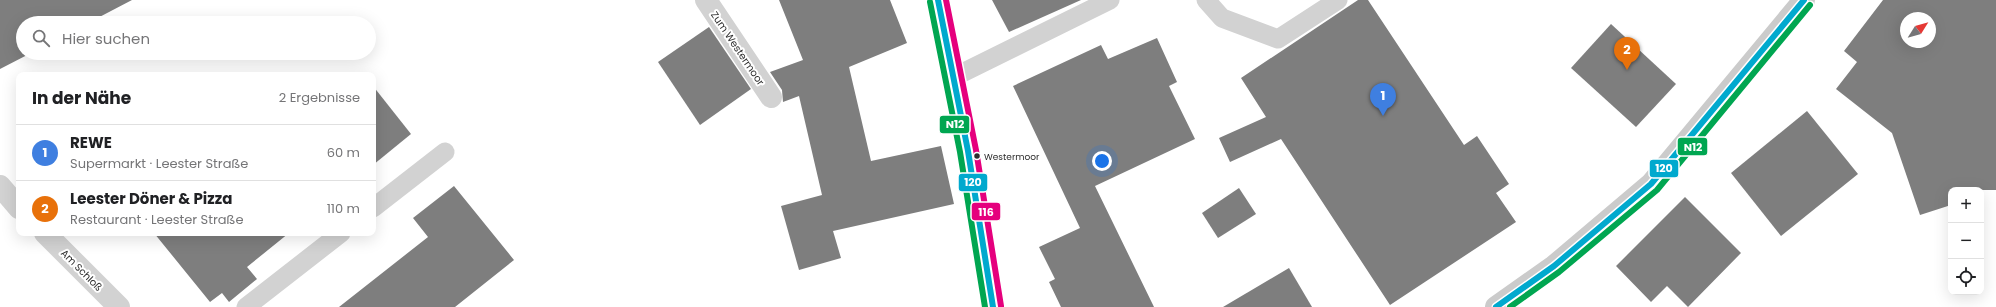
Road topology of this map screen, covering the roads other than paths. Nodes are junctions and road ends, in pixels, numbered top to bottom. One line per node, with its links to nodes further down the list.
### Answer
1 (706, 0): 8 (street, Zum Westermoor)
2 (938, 0): 7 (street)
3 (1110, 0): 7 (lane)
4 (1206, 0): 5 (lane)
5 (1338, 0)
6 (1804, 0): 18 (street)
7 (954, 77): 17 (street)
8 (771, 97)
9 (444, 152): 12 (lane)
10 (0, 186): 11 (street)
11 (16, 205)
12 (376, 206)
13 (48, 236): 15 (street, Am Schloß)
14 (337, 236): 16 (lane)
15 (119, 307)
16 (246, 307)
17 (993, 307)
18 (1496, 307)

